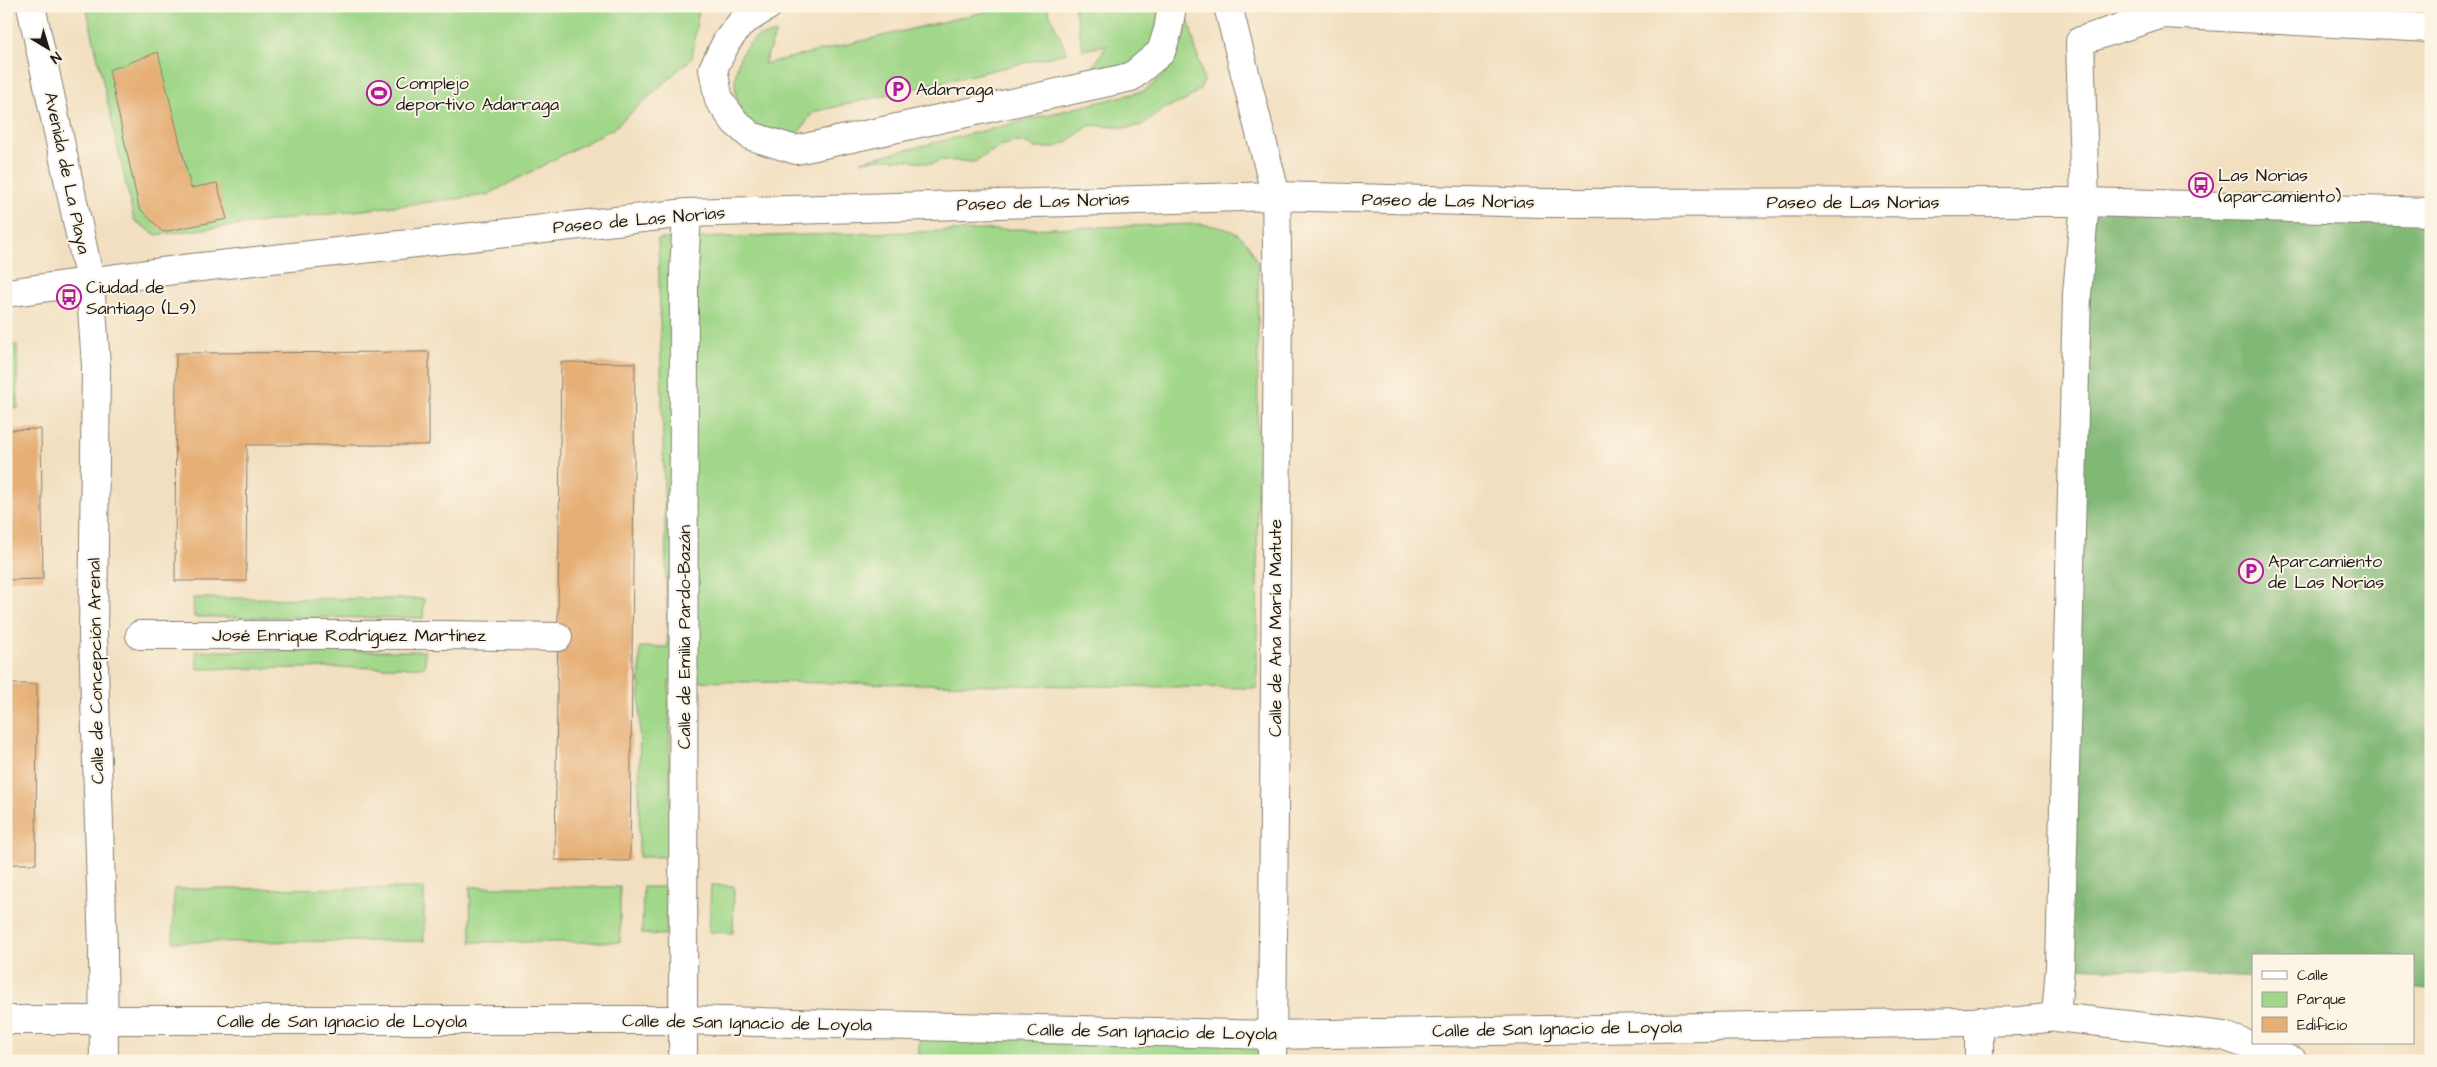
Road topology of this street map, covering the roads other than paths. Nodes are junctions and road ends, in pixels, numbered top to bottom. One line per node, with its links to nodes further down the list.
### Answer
1 (31, 6): 10 (street, Avenida de La Playa)
2 (768, 6): 3 (street)
3 (1172, 6)
4 (1228, 6): 6 (street)
5 (2431, 28): 7 (street)
6 (1276, 196): 7 (street, Paseo de Las Norias); 9 (street, Paseo de Las Norias); 19 (street, Calle de Ana María Matute)
7 (2085, 202): 8 (street, Paseo de Las Norias); 14 (street)
8 (2431, 212)
9 (687, 213): 10 (street, Paseo de Las Norias); 16 (street, Calle de Emilia Pardo-Bazán)
10 (90, 281): 11 (street, Paseo de Las Norias); 18 (street, Calle de Concepción Arenal)
11 (6, 293)
12 (140, 635): 13 (street, José Enrique Rodríguez Martínez)
13 (558, 637)
14 (2056, 1017): 17 (street, Calle de San Ignacio de Loyola); 23 (street, Calle de San Ignacio de Loyola)
15 (6, 1020): 18 (street, Calle de San Ignacio de Loyola)
16 (682, 1020): 18 (street, Calle de San Ignacio de Loyola); 19 (street, Calle de San Ignacio de Loyola); 21 (street, Calle de Emilia Pardo-Bazán)
17 (1979, 1021): 19 (street, Calle de San Ignacio de Loyola); 22 (street)
18 (104, 1022): 20 (street, Calle de Concepción Arenal)
19 (1272, 1048)
20 (104, 1061)
21 (683, 1061)
22 (1979, 1061)
23 (2293, 1061)

